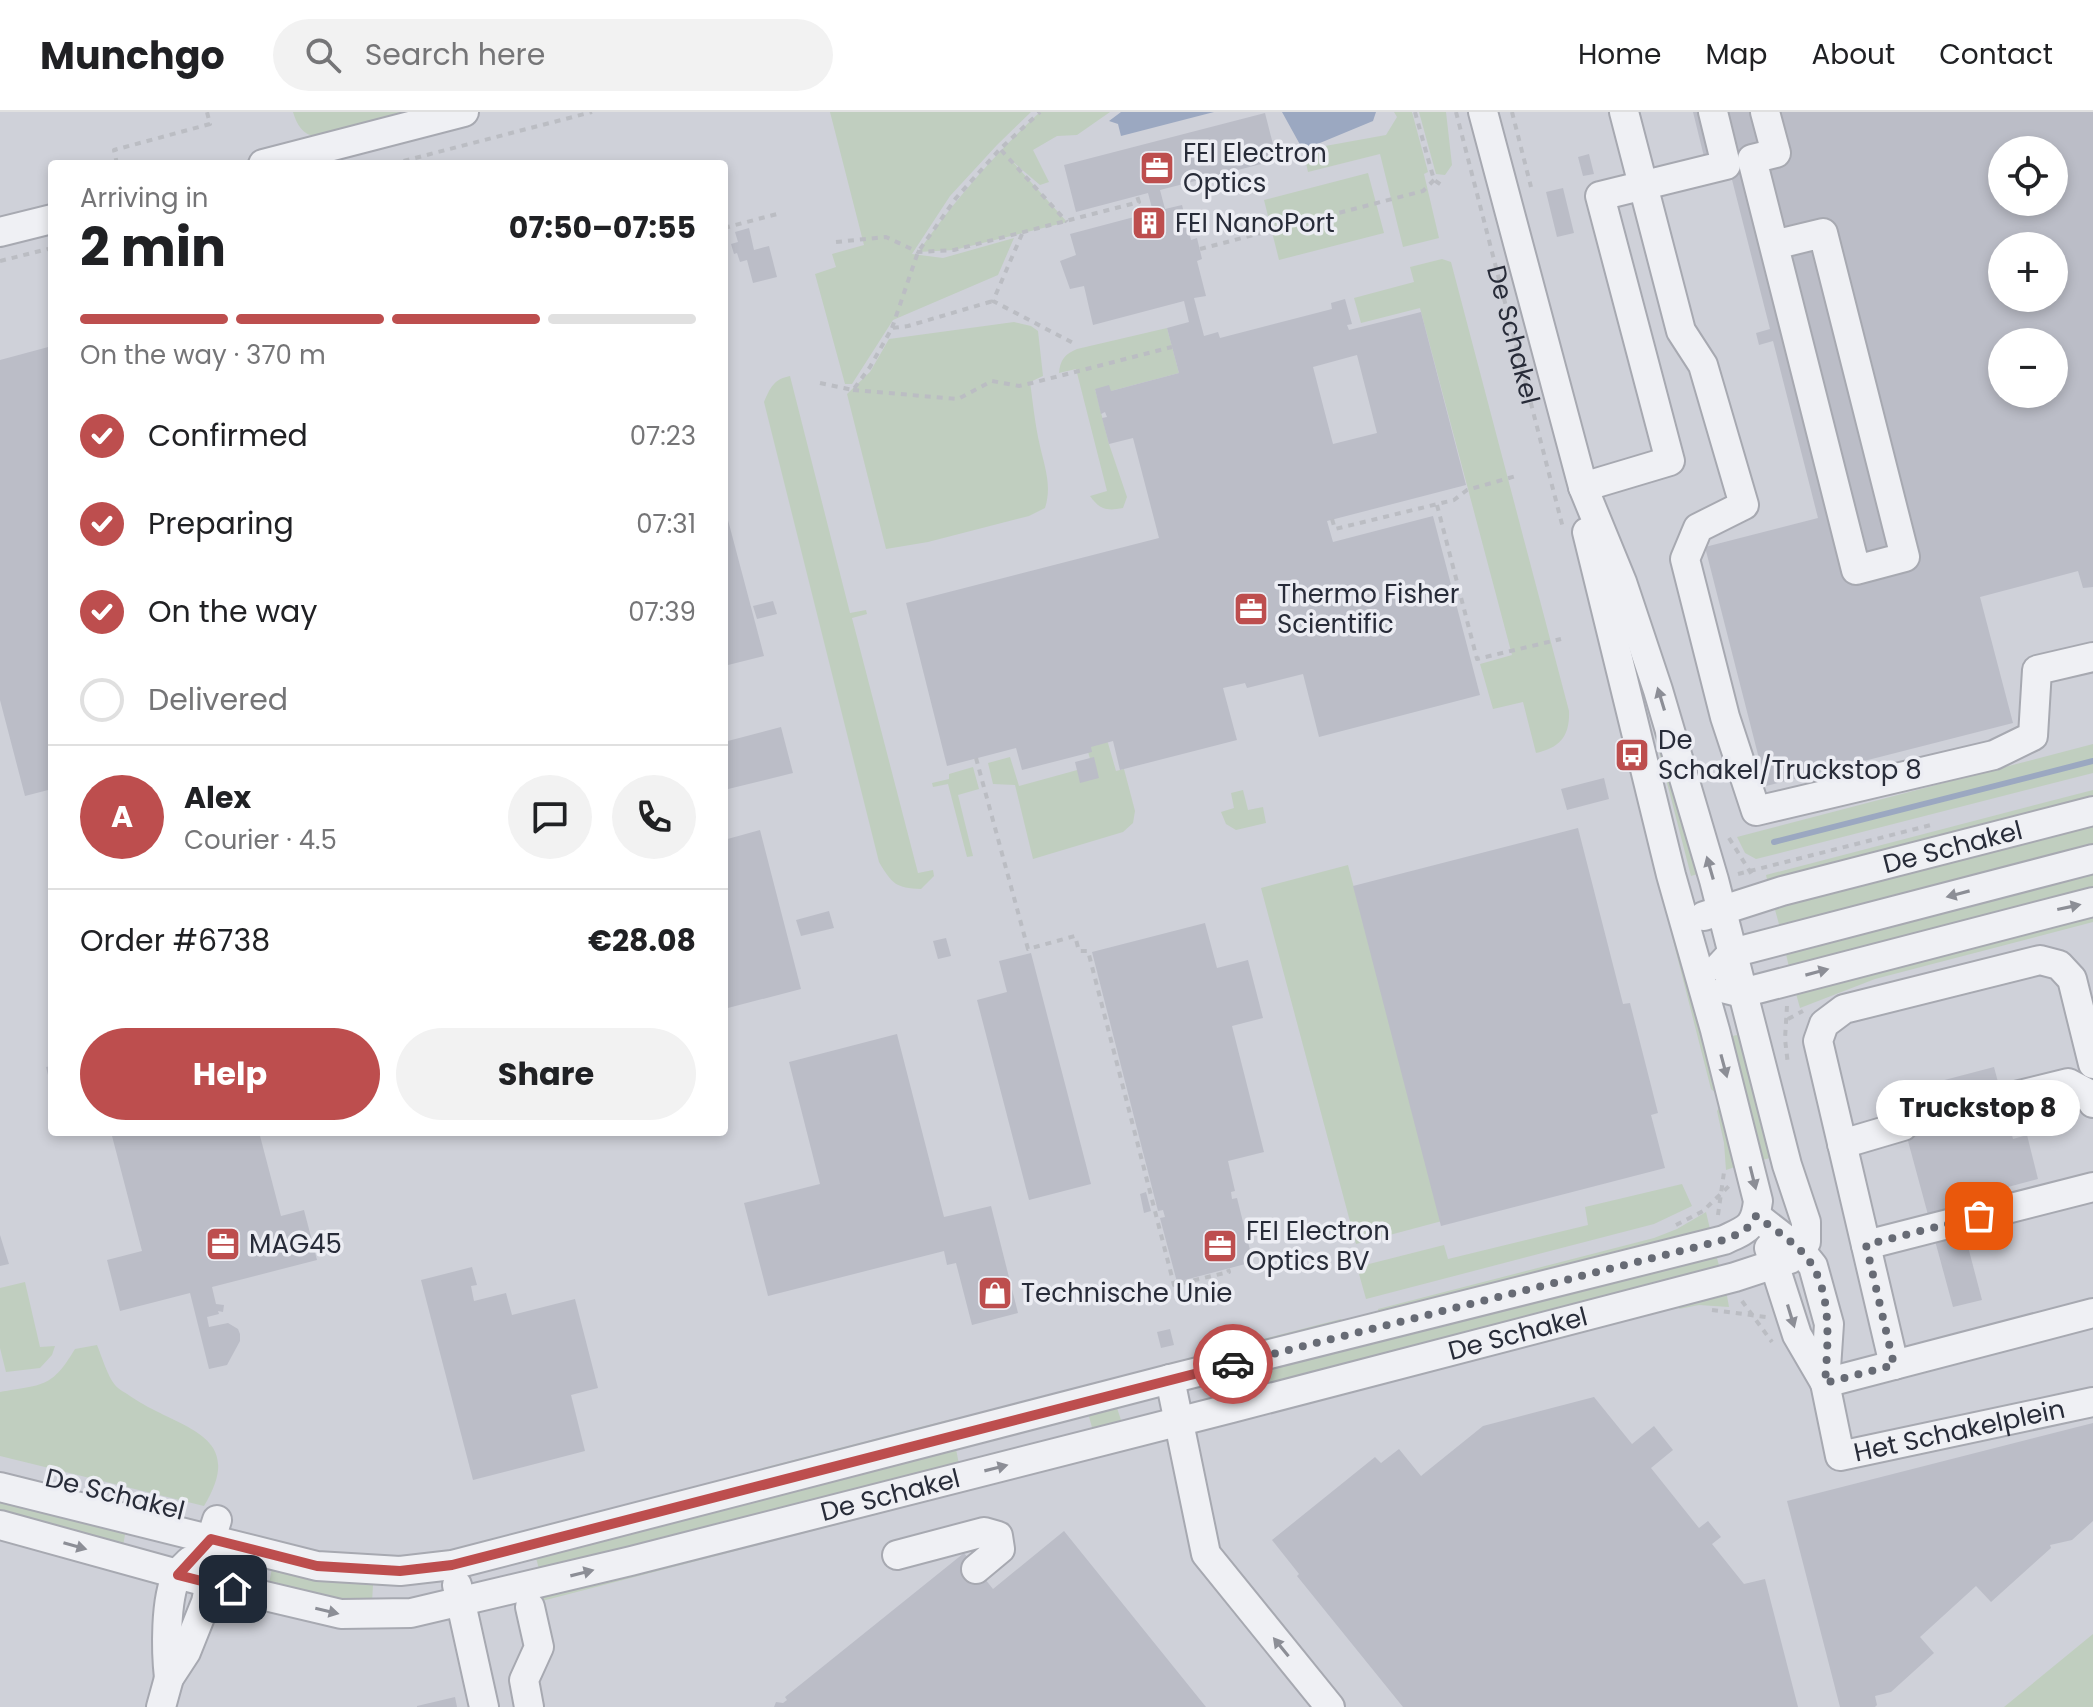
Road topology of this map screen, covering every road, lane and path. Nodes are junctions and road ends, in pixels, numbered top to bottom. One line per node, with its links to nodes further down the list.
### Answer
1 (207, 112): 13 (path)
2 (464, 112): 11 (street)
3 (592, 112): 15 (path)
4 (1040, 112): 12 (path)
5 (1415, 112): 17 (path)
6 (1456, 112): 42 (path, De Schakel)
7 (1483, 112): 39 (street, De Schakel)
8 (1624, 112): 44 (street)
9 (1713, 112): 16 (street)
10 (1765, 112): 16 (street)
11 (422, 117): 14 (street)
12 (1000, 149): 22 (path); 30 (path)
13 (116, 160)
14 (277, 160)
15 (407, 160)
16 (1739, 162): 27 (street); 39 (street)
17 (1434, 180): 18 (path); 29 (path)
18 (1443, 186)
19 (1137, 196): 22 (path)
20 (777, 214): 23 (path)
21 (48, 220): 24 (street)
22 (1067, 222): 25 (path)
23 (728, 227)
24 (0, 232)
25 (1022, 233): 30 (path); 32 (path)
26 (836, 242): 30 (path)
27 (1774, 245): 27 (street)
28 (48, 249): 31 (path)
29 (1200, 249)
30 (918, 252): 33 (path)
31 (0, 261)
32 (993, 301): 33 (path); 34 (path)
33 (892, 328): 37 (path)
34 (1075, 344)
35 (1172, 347): 37 (path)
36 (820, 383): 37 (path)
37 (853, 390)
38 (1516, 476): 40 (path)
39 (1583, 487): 51 (street, De Schakel, one-way to 39); 52 (street, De Schakel)
40 (1437, 505): 41 (path); 43 (path)
41 (1332, 519)
42 (1563, 528)
43 (1561, 639)
44 (2093, 657)
45 (976, 758): 68 (path)
46 (2093, 811): 49 (street, De Schakel)
47 (1732, 845): 49 (path)
48 (2093, 859): 53 (street, De Schakel, one-way to 53)
49 (1761, 898): 51 (street, De Schakel)
50 (2093, 902): 55 (street, one-way to 50)
51 (1721, 909): 52 (street, De Schakel); 53 (street, De Schakel)
52 (1687, 929): 54 (street, De Schakel)
53 (1732, 953): 54 (street); 55 (street, De Schakel)
54 (1702, 984): 55 (street); 61 (street, De Schakel, one-way to 61)
55 (1742, 993): 66 (street, De Schakel)
56 (2093, 1064): 60 (street)
57 (2003, 1099): 58 (street)
58 (2093, 1103)
59 (1903, 1126): 60 (street)
60 (1842, 1144): 65 (street)
61 (1752, 1174): 63 (street, De Schakel, one-way to 63); 64 (path)
62 (2093, 1187): 65 (street)
63 (1756, 1216): 66 (street, De Schakel); 67 (street, De Schakel); 71 (street, De Schakel)
64 (1665, 1230)
65 (1866, 1245): 70 (street)
66 (1801, 1251): 67 (street, De Schakel); 72 (street, De Schakel)
67 (1776, 1266): 72 (street, De Schakel, one-way to 72); 74 (street, De Schakel)
68 (1228, 1269)
69 (2093, 1313): 70 (street)
70 (1894, 1365): 72 (street)
71 (1170, 1379): 74 (street); 79 (street, De Schakel)
72 (1825, 1383): 73 (street, Het Schakelplein)
73 (2093, 1402)
74 (1179, 1421): 83 (street, De Schakel, one-way to 74); 89 (street, one-way to 74)
75 (0, 1487): 77 (street, De Schakel)
76 (0, 1525): 81 (street, De Schakel, one-way to 81)
77 (214, 1529): 79 (street, De Schakel); 81 (street); 82 (street)
78 (897, 1555): 80 (street)
79 (452, 1565): 83 (street)
80 (976, 1569)
81 (178, 1575): 82 (street, De Schakel); 85 (street)
82 (210, 1583): 83 (street, De Schakel, one-way to 83); 85 (street)
83 (461, 1602): 87 (street)
84 (530, 1607): 88 (street)
85 (178, 1681): 86 (street)
86 (161, 1707)
87 (484, 1707)
88 (529, 1707)
89 (1330, 1707)

